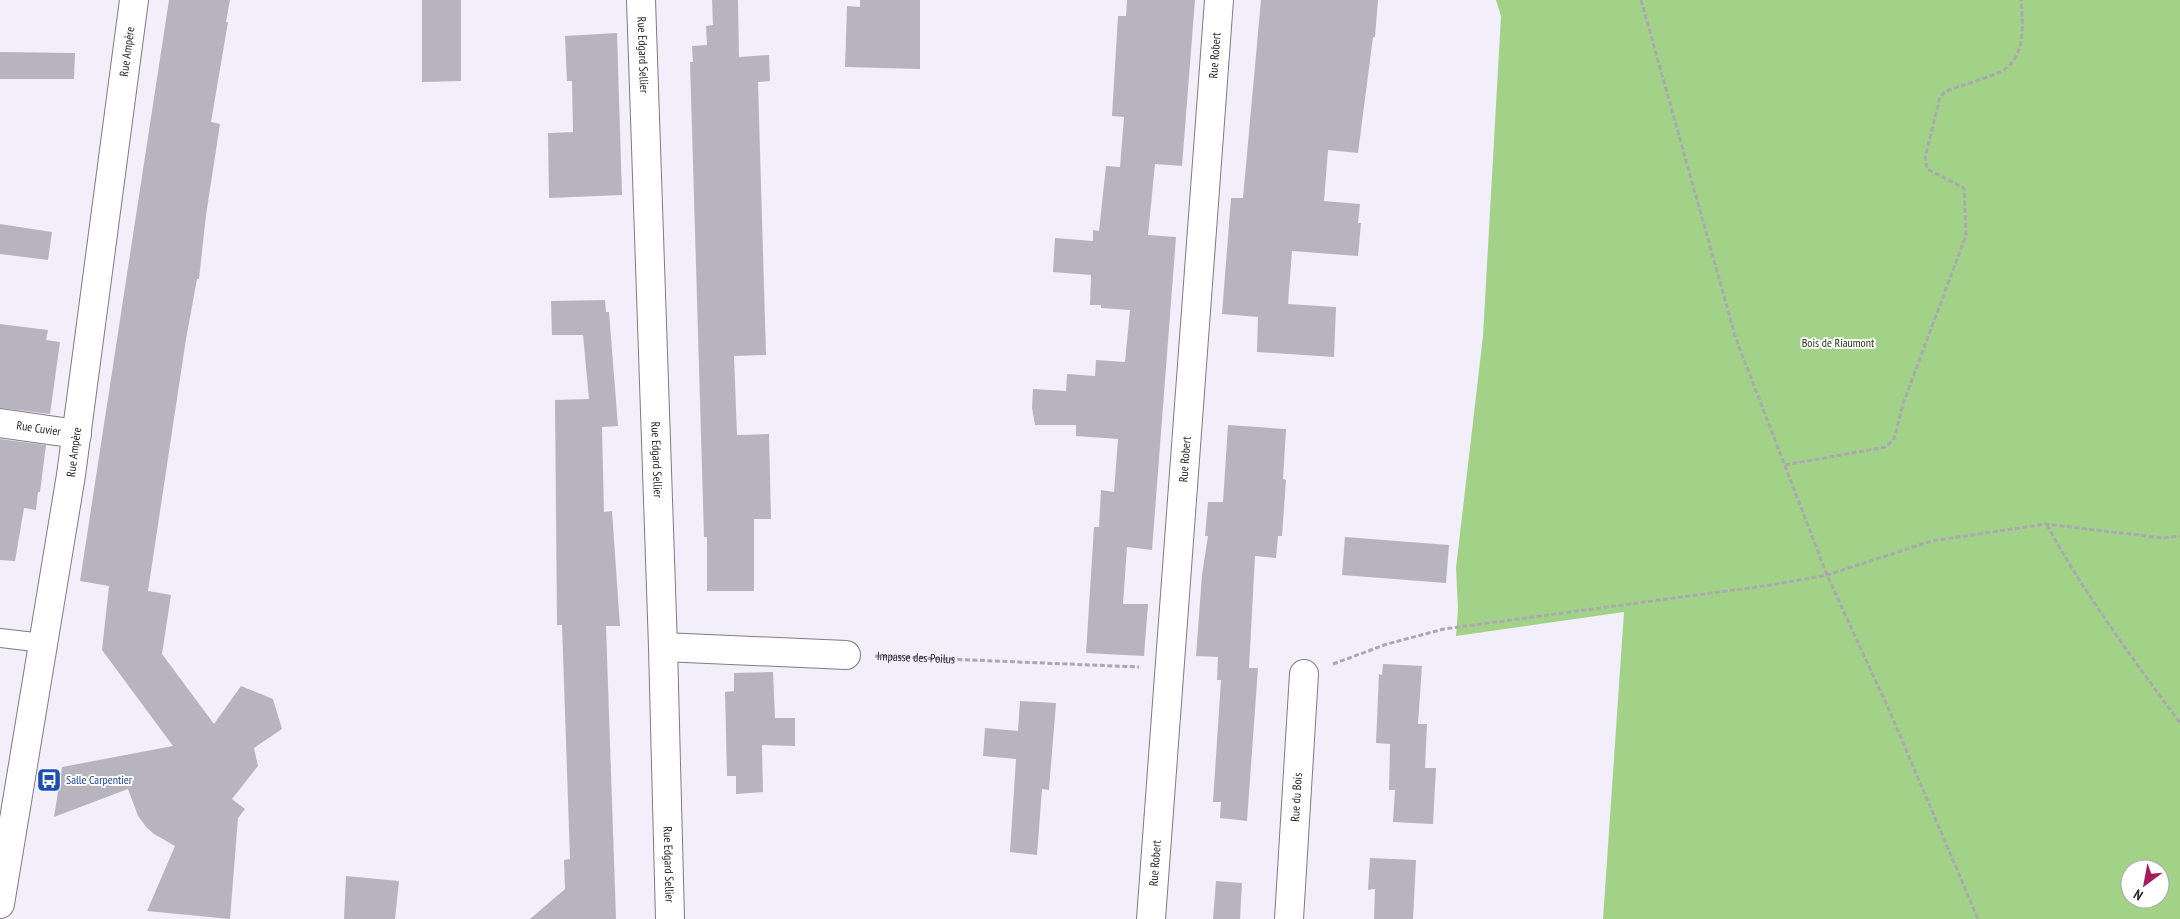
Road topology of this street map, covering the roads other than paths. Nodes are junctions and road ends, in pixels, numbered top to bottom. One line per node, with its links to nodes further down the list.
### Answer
1 (134, 0): 5 (street, Rue Ampère)
2 (640, 0): 8 (street, Rue Edgard Sellier)
3 (1219, 0): 14 (street, Rue Robert)
4 (0, 423): 5 (street, Rue Cuvier)
5 (76, 434): 7 (street, Rue Ampère)
6 (0, 638): 7 (lane)
7 (43, 643): 11 (street, Rue Ampère)
8 (663, 647): 9 (street); 13 (street, Rue Edgard Sellier)
9 (846, 655)
10 (1304, 674): 15 (street, Rue du Bois)
11 (3, 866): 12 (street, Rue Ampère)
12 (0, 904)
13 (670, 919)
14 (1151, 919)
15 (1289, 919)

